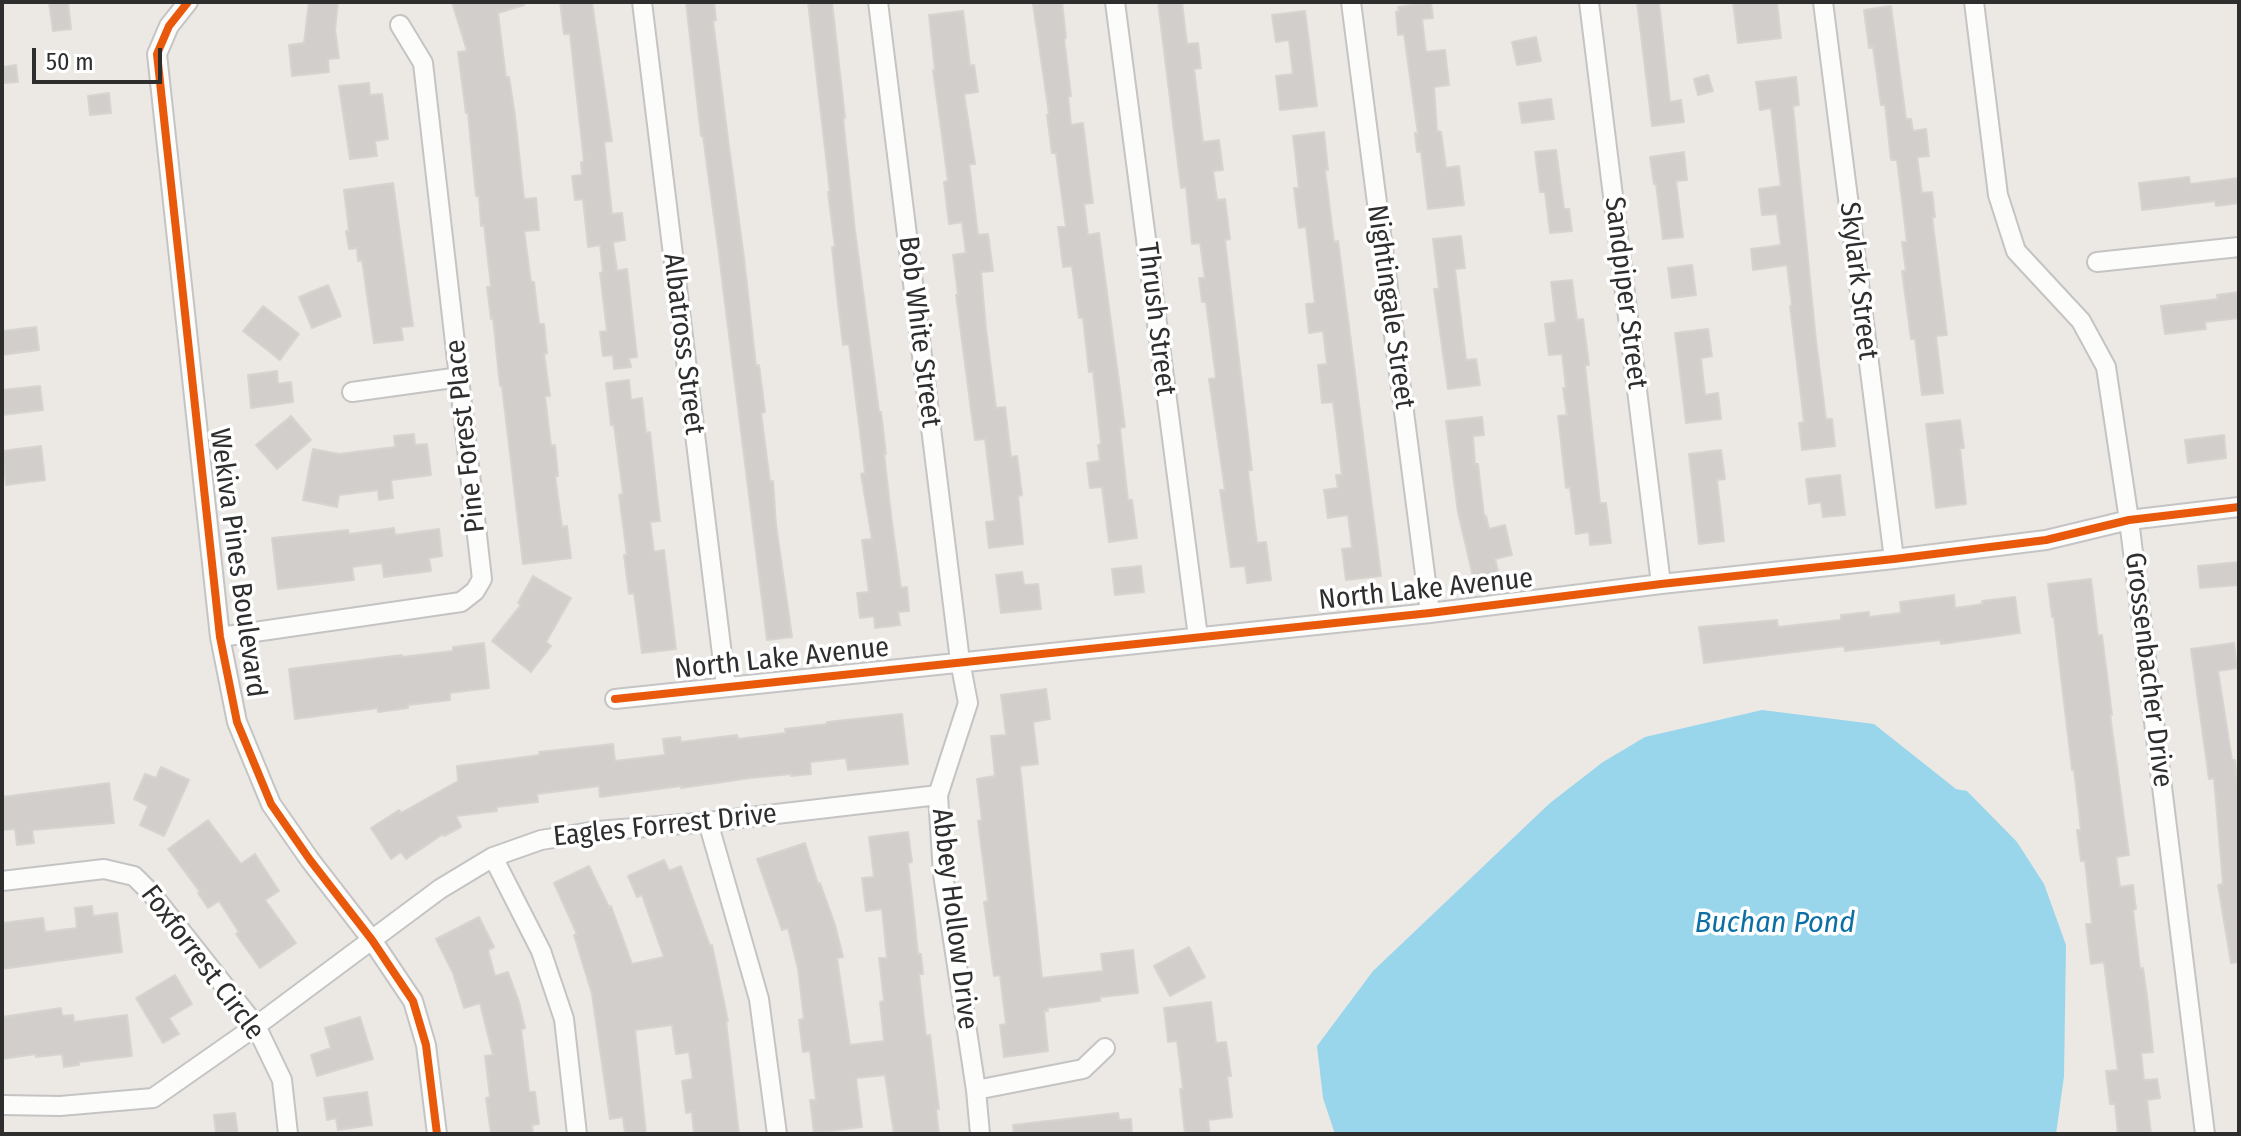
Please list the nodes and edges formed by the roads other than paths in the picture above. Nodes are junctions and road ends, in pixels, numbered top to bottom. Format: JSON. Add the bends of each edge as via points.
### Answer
{"nodes":[{"id":1,"x":188,"y":2,"type":"edge"},
{"id":2,"x":642,"y":2,"type":"edge"},
{"id":3,"x":878,"y":2,"type":"edge"},
{"id":4,"x":1115,"y":2,"type":"edge"},
{"id":5,"x":1351,"y":2,"type":"edge"},
{"id":6,"x":1589,"y":2,"type":"edge"},
{"id":7,"x":1823,"y":2,"type":"edge"},
{"id":8,"x":1974,"y":2,"type":"edge"},
{"id":9,"x":400,"y":25,"type":"dead end"},
{"id":10,"x":2239,"y":247,"type":"edge"},
{"id":11,"x":2097,"y":262,"type":"dead end"},
{"id":12,"x":460,"y":377,"type":"junction"},
{"id":13,"x":352,"y":392,"type":"dead end"},
{"id":14,"x":2239,"y":507,"type":"edge"},
{"id":15,"x":2129,"y":520,"type":"junction"},
{"id":16,"x":1894,"y":559,"type":"junction"},
{"id":17,"x":1661,"y":584,"type":"junction"},
{"id":18,"x":1430,"y":613,"type":"junction"},
{"id":19,"x":220,"y":637,"type":"junction"},
{"id":20,"x":1198,"y":637,"type":"junction"},
{"id":21,"x":960,"y":661,"type":"junction"},
{"id":22,"x":726,"y":687,"type":"junction"},
{"id":23,"x":615,"y":699,"type":"dead end"},
{"id":24,"x":938,"y":795,"type":"junction"},
{"id":25,"x":708,"y":822,"type":"junction"},
{"id":26,"x":493,"y":857,"type":"junction"},
{"id":27,"x":2,"y":881,"type":"edge"},
{"id":28,"x":372,"y":940,"type":"junction"},
{"id":29,"x":256,"y":1026,"type":"junction"},
{"id":30,"x":1105,"y":1048,"type":"dead end"},
{"id":31,"x":976,"y":1090,"type":"junction"},
{"id":32,"x":2,"y":1105,"type":"edge"},
{"id":33,"x":288,"y":1134,"type":"edge"},
{"id":34,"x":437,"y":1134,"type":"edge"},
{"id":35,"x":577,"y":1134,"type":"edge"},
{"id":36,"x":777,"y":1134,"type":"edge"},
{"id":37,"x":980,"y":1134,"type":"edge"},
{"id":38,"x":2205,"y":1134,"type":"edge"}],
"edges":[{"from":1,"to":19,"type":"street","name":"Wekiva Pines Boulevard","via":[[169,26],[157,54]]},
{"from":2,"to":22,"type":"street","name":"Albatross Street"},
{"from":3,"to":21,"type":"street","name":"Bob White Street"},
{"from":4,"to":20,"type":"street","name":"Thrush Street"},
{"from":5,"to":18,"type":"street","name":"Nightingale Street"},
{"from":6,"to":17,"type":"street","name":"Sandpiper Street"},
{"from":7,"to":16,"type":"street","name":"Skylark Street"},
{"from":8,"to":15,"type":"street","name":"Grossenbacher Drive","via":[[1998,195],[2016,251],[2081,321],[2106,367]]},
{"from":9,"to":12,"type":"street","name":"Pine Forest Place","via":[[423,63]]},
{"from":10,"to":11,"type":"street"},
{"from":12,"to":13,"type":"street"},
{"from":12,"to":19,"type":"street","name":"Pine Forest Place","via":[[482,579],[475,591],[461,602]]},
{"from":14,"to":15,"type":"street","name":"North Lake Avenue"},
{"from":15,"to":16,"type":"street","name":"North Lake Avenue","via":[[2046,540]]},
{"from":15,"to":38,"type":"street","name":"Grossenbacher Drive"},
{"from":16,"to":17,"type":"street","name":"North Lake Avenue"},
{"from":17,"to":18,"type":"street","name":"North Lake Avenue"},
{"from":18,"to":20,"type":"street","name":"North Lake Avenue"},
{"from":19,"to":28,"type":"street","name":"Wekiva Pines Boulevard","via":[[237,722],[271,804]]},
{"from":20,"to":21,"type":"street","name":"North Lake Avenue"},
{"from":21,"to":22,"type":"street","name":"North Lake Avenue"},
{"from":21,"to":24,"type":"street","name":"Abbey Hollow Drive","via":[[968,703]]},
{"from":22,"to":23,"type":"street","name":"North Lake Avenue"},
{"from":24,"to":25,"type":"street","name":"Eagles Forrest Drive"},
{"from":24,"to":31,"type":"street","name":"Abbey Hollow Drive","via":[[943,874]]},
{"from":25,"to":26,"type":"street","name":"Eagles Forrest Drive","via":[[541,840]]},
{"from":25,"to":36,"type":"street","via":[[759,999]]},
{"from":26,"to":28,"type":"street","name":"Eagles Forrest Drive"},
{"from":26,"to":35,"type":"street","via":[[541,951],[564,1019]]},
{"from":27,"to":29,"type":"street","name":"Foxforrest Circle","via":[[104,869],[134,876]]},
{"from":28,"to":29,"type":"street","name":"Eagles Forrest Drive"},
{"from":28,"to":34,"type":"street","name":"Wekiva Pines Boulevard","via":[[413,1001],[426,1045]]},
{"from":29,"to":32,"type":"street","name":"Eagles Forrest Drive","via":[[153,1098]]},
{"from":29,"to":33,"type":"street","name":"Foxforrest Circle","via":[[282,1080]]},
{"from":30,"to":31,"type":"street","via":[[1083,1069]]},
{"from":31,"to":37,"type":"street","name":"Abbey Hollow Drive"}]}
